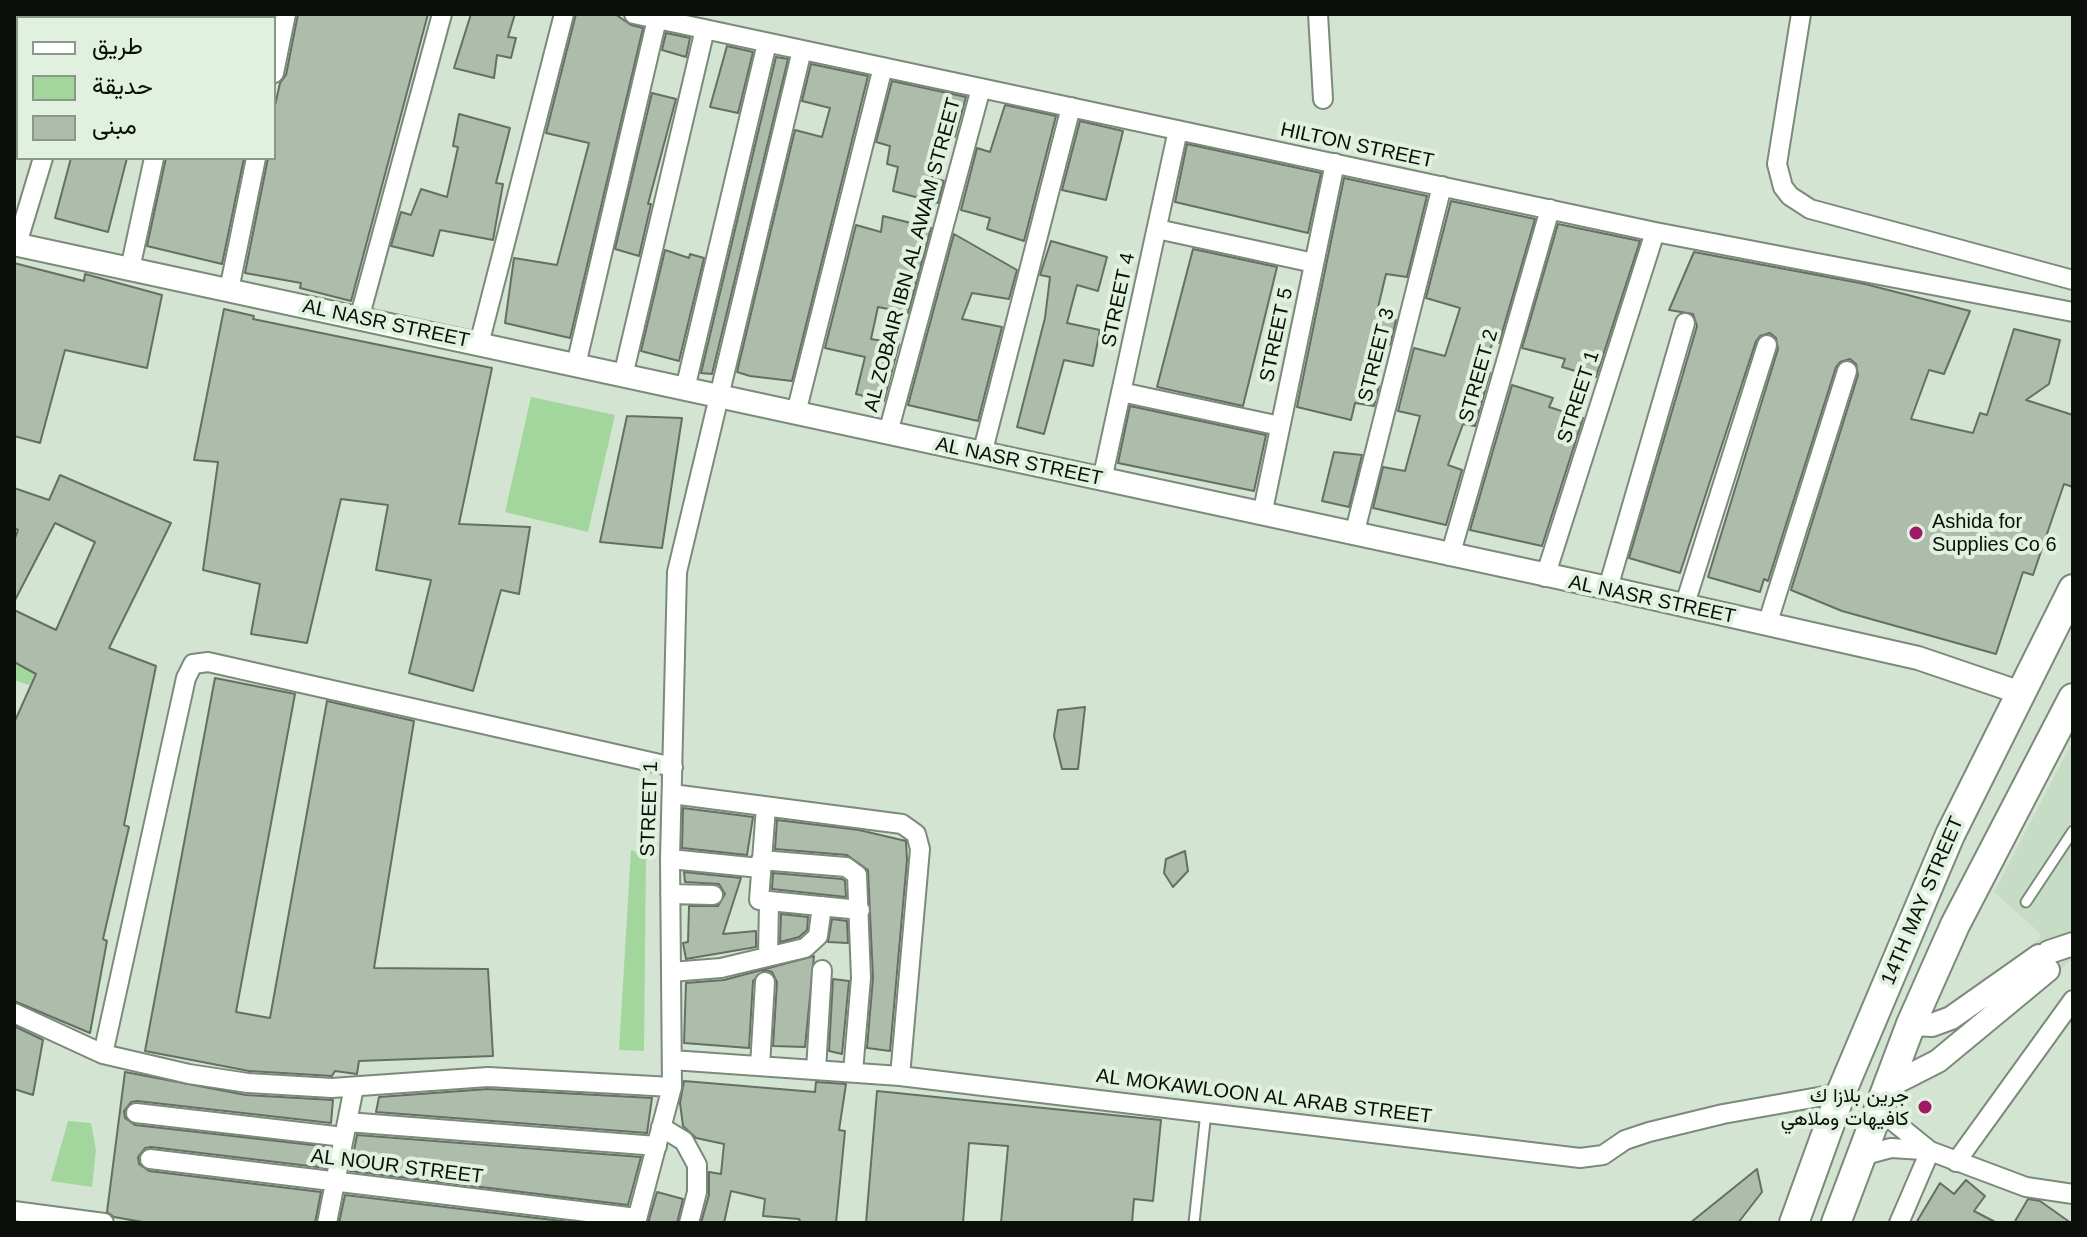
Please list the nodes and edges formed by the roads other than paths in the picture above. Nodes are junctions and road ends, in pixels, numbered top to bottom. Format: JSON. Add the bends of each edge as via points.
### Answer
{"nodes":[{"id":1,"x":286,"y":14,"type":"edge"},
{"id":2,"x":442,"y":14,"type":"edge"},
{"id":3,"x":564,"y":14,"type":"edge"},
{"id":4,"x":634,"y":14,"type":"edge"},
{"id":5,"x":1318,"y":14,"type":"edge"},
{"id":6,"x":1801,"y":14,"type":"edge"},
{"id":7,"x":657,"y":19,"type":"junction"},
{"id":8,"x":705,"y":29,"type":"junction"},
{"id":9,"x":767,"y":43,"type":"junction"},
{"id":10,"x":802,"y":50,"type":"junction"},
{"id":11,"x":276,"y":63,"type":"edge"},
{"id":12,"x":883,"y":67,"type":"junction"},
{"id":13,"x":981,"y":88,"type":"junction"},
{"id":14,"x":1323,"y":99,"type":"dead end"},
{"id":15,"x":1071,"y":107,"type":"junction"},
{"id":16,"x":1178,"y":130,"type":"junction"},
{"id":17,"x":42,"y":160,"type":"edge"},
{"id":18,"x":154,"y":160,"type":"edge"},
{"id":19,"x":256,"y":160,"type":"edge"},
{"id":20,"x":1335,"y":163,"type":"junction"},
{"id":21,"x":1442,"y":186,"type":"junction"},
{"id":22,"x":1550,"y":209,"type":"junction"},
{"id":23,"x":1157,"y":229,"type":"junction"},
{"id":24,"x":1655,"y":232,"type":"junction"},
{"id":25,"x":15,"y":244,"type":"edge"},
{"id":26,"x":1314,"y":263,"type":"junction"},
{"id":27,"x":130,"y":269,"type":"junction"},
{"id":28,"x":2073,"y":280,"type":"edge"},
{"id":29,"x":229,"y":290,"type":"junction"},
{"id":30,"x":2073,"y":312,"type":"edge"},
{"id":31,"x":359,"y":319,"type":"junction"},
{"id":32,"x":1685,"y":323,"type":"dead end"},
{"id":33,"x":479,"y":344,"type":"junction"},
{"id":34,"x":1767,"y":345,"type":"dead end"},
{"id":35,"x":576,"y":365,"type":"junction"},
{"id":36,"x":1847,"y":371,"type":"dead end"},
{"id":37,"x":623,"y":376,"type":"junction"},
{"id":38,"x":685,"y":389,"type":"junction"},
{"id":39,"x":1121,"y":392,"type":"junction"},
{"id":40,"x":719,"y":397,"type":"junction"},
{"id":41,"x":796,"y":413,"type":"junction"},
{"id":42,"x":1280,"y":426,"type":"junction"},
{"id":43,"x":888,"y":433,"type":"junction"},
{"id":44,"x":982,"y":454,"type":"junction"},
{"id":45,"x":1102,"y":480,"type":"junction"},
{"id":46,"x":1262,"y":515,"type":"junction"},
{"id":47,"x":1354,"y":535,"type":"junction"},
{"id":48,"x":1450,"y":556,"type":"junction"},
{"id":49,"x":1545,"y":577,"type":"junction"},
{"id":50,"x":1608,"y":588,"type":"junction"},
{"id":51,"x":2073,"y":589,"type":"edge"},
{"id":52,"x":1684,"y":607,"type":"junction"},
{"id":53,"x":1767,"y":625,"type":"junction"},
{"id":54,"x":2021,"y":693,"type":"junction"},
{"id":55,"x":2073,"y":698,"type":"edge"},
{"id":56,"x":673,"y":767,"type":"junction"},
{"id":57,"x":672,"y":794,"type":"junction"},
{"id":58,"x":766,"y":807,"type":"junction"},
{"id":59,"x":2073,"y":831,"type":"edge"},
{"id":60,"x":670,"y":859,"type":"junction"},
{"id":61,"x":761,"y":864,"type":"junction"},
{"id":62,"x":670,"y":894,"type":"junction"},
{"id":63,"x":713,"y":895,"type":"dead end"},
{"id":64,"x":769,"y":902,"type":"junction"},
{"id":65,"x":2026,"y":902,"type":"dead end"},
{"id":66,"x":822,"y":906,"type":"junction"},
{"id":67,"x":860,"y":910,"type":"junction"},
{"id":68,"x":768,"y":956,"type":"junction"},
{"id":69,"x":2055,"y":956,"type":"edge"},
{"id":70,"x":822,"y":970,"type":"dead end"},
{"id":71,"x":671,"y":972,"type":"junction"},
{"id":72,"x":765,"y":982,"type":"dead end"},
{"id":73,"x":2073,"y":1000,"type":"edge"},
{"id":74,"x":14,"y":1013,"type":"edge"},
{"id":75,"x":1911,"y":1024,"type":"junction"},
{"id":76,"x":103,"y":1054,"type":"junction"},
{"id":77,"x":672,"y":1060,"type":"junction"},
{"id":78,"x":760,"y":1066,"type":"junction"},
{"id":79,"x":816,"y":1070,"type":"junction"},
{"id":80,"x":853,"y":1072,"type":"junction"},
{"id":81,"x":900,"y":1076,"type":"junction"},
{"id":82,"x":354,"y":1087,"type":"junction"},
{"id":83,"x":672,"y":1087,"type":"junction"},
{"id":84,"x":1841,"y":1093,"type":"junction"},
{"id":85,"x":1883,"y":1098,"type":"junction"},
{"id":86,"x":1206,"y":1112,"type":"junction"},
{"id":87,"x":136,"y":1113,"type":"dead end"},
{"id":88,"x":661,"y":1127,"type":"junction"},
{"id":89,"x":346,"y":1130,"type":"junction"},
{"id":90,"x":657,"y":1146,"type":"junction"},
{"id":91,"x":1930,"y":1151,"type":"junction"},
{"id":92,"x":1861,"y":1156,"type":"junction"},
{"id":93,"x":150,"y":1159,"type":"dead end"},
{"id":94,"x":1956,"y":1162,"type":"junction"},
{"id":95,"x":335,"y":1182,"type":"junction"},
{"id":96,"x":2073,"y":1194,"type":"edge"},
{"id":97,"x":14,"y":1211,"type":"edge"},
{"id":98,"x":637,"y":1221,"type":"edge"},
{"id":99,"x":104,"y":1223,"type":"edge"},
{"id":100,"x":327,"y":1223,"type":"edge"},
{"id":101,"x":689,"y":1223,"type":"edge"},
{"id":102,"x":1194,"y":1223,"type":"edge"},
{"id":103,"x":1794,"y":1223,"type":"edge"},
{"id":104,"x":1836,"y":1223,"type":"edge"},
{"id":105,"x":1899,"y":1223,"type":"edge"}],
"edges":[{"from":1,"to":11,"type":"street"},
{"from":2,"to":31,"type":"street"},
{"from":3,"to":33,"type":"street"},
{"from":4,"to":7,"type":"street","name":"HILTON STREET"},
{"from":5,"to":14,"type":"street"},
{"from":6,"to":28,"type":"street","via":[[1777,164],[1790,196],[1810,209]]},
{"from":7,"to":8,"type":"street","name":"HILTON STREET"},
{"from":7,"to":35,"type":"street"},
{"from":8,"to":9,"type":"street","name":"HILTON STREET"},
{"from":8,"to":37,"type":"street"},
{"from":9,"to":10,"type":"street","name":"HILTON STREET"},
{"from":9,"to":38,"type":"street"},
{"from":10,"to":12,"type":"street","name":"HILTON STREET"},
{"from":10,"to":40,"type":"street","name":"STREET 1"},
{"from":12,"to":13,"type":"street","name":"HILTON STREET"},
{"from":12,"to":41,"type":"street"},
{"from":13,"to":15,"type":"street","name":"HILTON STREET"},
{"from":13,"to":43,"type":"street","name":"AL ZOBAIR IBN AL AWAM STREET"},
{"from":15,"to":16,"type":"street","name":"HILTON STREET"},
{"from":15,"to":44,"type":"street"},
{"from":16,"to":20,"type":"street","name":"HILTON STREET"},
{"from":16,"to":23,"type":"street","name":"STREET 4"},
{"from":17,"to":25,"type":"street"},
{"from":18,"to":27,"type":"street"},
{"from":19,"to":29,"type":"street"},
{"from":20,"to":21,"type":"street","name":"HILTON STREET"},
{"from":20,"to":26,"type":"street","name":"STREET 5"},
{"from":21,"to":22,"type":"street","name":"HILTON STREET"},
{"from":21,"to":47,"type":"street","name":"STREET 3"},
{"from":22,"to":24,"type":"street","name":"HILTON STREET"},
{"from":22,"to":48,"type":"street","name":"STREET 2"},
{"from":23,"to":26,"type":"street"},
{"from":23,"to":39,"type":"street","name":"STREET 4"},
{"from":24,"to":30,"type":"street","name":"HILTON STREET"},
{"from":24,"to":49,"type":"street","name":"STREET 1"},
{"from":25,"to":27,"type":"street","name":"AL NASR STREET"},
{"from":26,"to":42,"type":"street","name":"STREET 5"},
{"from":27,"to":29,"type":"street","name":"AL NASR STREET"},
{"from":29,"to":31,"type":"street","name":"AL NASR STREET"},
{"from":31,"to":33,"type":"street","name":"AL NASR STREET"},
{"from":32,"to":50,"type":"street"},
{"from":33,"to":35,"type":"street","name":"AL NASR STREET"},
{"from":34,"to":52,"type":"street"},
{"from":35,"to":37,"type":"street","name":"AL NASR STREET"},
{"from":36,"to":53,"type":"street"},
{"from":37,"to":38,"type":"street","name":"AL NASR STREET"},
{"from":38,"to":40,"type":"street","name":"AL NASR STREET"},
{"from":39,"to":42,"type":"street"},
{"from":39,"to":45,"type":"street","name":"STREET 4"},
{"from":40,"to":41,"type":"street","name":"AL NASR STREET"},
{"from":40,"to":56,"type":"street","name":"STREET 1","via":[[677,572]]},
{"from":41,"to":43,"type":"street","name":"AL NASR STREET"},
{"from":42,"to":46,"type":"street","name":"STREET 5"},
{"from":43,"to":44,"type":"street","name":"AL NASR STREET"},
{"from":44,"to":45,"type":"street","name":"AL NASR STREET"},
{"from":45,"to":46,"type":"street","name":"AL NASR STREET"},
{"from":46,"to":47,"type":"street","name":"AL NASR STREET"},
{"from":47,"to":48,"type":"street","name":"AL NASR STREET"},
{"from":48,"to":49,"type":"street","name":"AL NASR STREET"},
{"from":49,"to":50,"type":"street","name":"AL NASR STREET"},
{"from":50,"to":52,"type":"street","name":"AL NASR STREET"},
{"from":51,"to":54,"type":"main road","name":"14TH MAY STREET"},
{"from":52,"to":53,"type":"street","name":"AL NASR STREET"},
{"from":53,"to":54,"type":"street","name":"AL NASR STREET","via":[[1918,658]]},
{"from":54,"to":84,"type":"main road","name":"14TH MAY STREET","via":[[1950,835]]},
{"from":55,"to":75,"type":"main road","name":"14TH MAY STREET","via":[[1955,925]]},
{"from":56,"to":57,"type":"street","name":"STREET 1"},
{"from":56,"to":76,"type":"street","via":[[208,662],[193,664]]},
{"from":57,"to":58,"type":"street"},
{"from":57,"to":60,"type":"street","name":"STREET 1"},
{"from":58,"to":61,"type":"street"},
{"from":58,"to":81,"type":"street","via":[[902,824],[916,834],[920,849]]},
{"from":59,"to":65,"type":"lane"},
{"from":60,"to":61,"type":"street"},
{"from":60,"to":62,"type":"street","name":"STREET 1"},
{"from":61,"to":64,"type":"street","via":[[758,899]]},
{"from":61,"to":67,"type":"street","via":[[855,871]]},
{"from":62,"to":63,"type":"street"},
{"from":62,"to":71,"type":"street","name":"STREET 1"},
{"from":64,"to":66,"type":"street"},
{"from":64,"to":68,"type":"street"},
{"from":66,"to":67,"type":"street"},
{"from":66,"to":68,"type":"street","via":[[812,943]]},
{"from":67,"to":80,"type":"street"},
{"from":68,"to":71,"type":"street"},
{"from":69,"to":75,"type":"street","via":[[1951,1018],[1932,1025]]},
{"from":69,"to":85,"type":"street","via":[[1938,1061]]},
{"from":70,"to":79,"type":"street"},
{"from":71,"to":77,"type":"street","name":"STREET 1"},
{"from":72,"to":78,"type":"street"},
{"from":73,"to":94,"type":"street"},
{"from":74,"to":76,"type":"street"},
{"from":75,"to":85,"type":"main road","name":"14TH MAY STREET"},
{"from":76,"to":82,"type":"street","via":[[218,1079]]},
{"from":77,"to":78,"type":"street","name":"AL MOKAWLOON AL ARAB STREET"},
{"from":77,"to":83,"type":"street","name":"STREET 1"},
{"from":78,"to":79,"type":"street","name":"AL MOKAWLOON AL ARAB STREET"},
{"from":79,"to":80,"type":"street","name":"AL MOKAWLOON AL ARAB STREET"},
{"from":80,"to":81,"type":"street","name":"AL MOKAWLOON AL ARAB STREET"},
{"from":81,"to":86,"type":"street","name":"AL MOKAWLOON AL ARAB STREET"},
{"from":82,"to":83,"type":"street","via":[[488,1077]]},
{"from":82,"to":89,"type":"street"},
{"from":83,"to":88,"type":"street","name":"STREET 1"},
{"from":84,"to":86,"type":"street","name":"AL MOKAWLOON AL ARAB STREET","via":[[1649,1132],[1589,1158]]},
{"from":84,"to":103,"type":"main road","name":"14TH MAY STREET"},
{"from":85,"to":91,"type":"street"},
{"from":85,"to":92,"type":"main road","name":"14TH MAY STREET"},
{"from":86,"to":102,"type":"lane"},
{"from":87,"to":89,"type":"street"},
{"from":88,"to":90,"type":"street","name":"STREET 1"},
{"from":88,"to":101,"type":"street","via":[[684,1141],[697,1165]]},
{"from":89,"to":90,"type":"street"},
{"from":89,"to":95,"type":"street"},
{"from":90,"to":98,"type":"street","name":"STREET 1"},
{"from":91,"to":92,"type":"street","via":[[1891,1148]]},
{"from":91,"to":94,"type":"street"},
{"from":91,"to":105,"type":"street"},
{"from":92,"to":104,"type":"main road","name":"14TH MAY STREET"},
{"from":93,"to":95,"type":"street","name":"AL NOUR STREET"},
{"from":94,"to":96,"type":"street","via":[[2026,1187]]},
{"from":95,"to":98,"type":"street","name":"AL NOUR STREET"},
{"from":95,"to":100,"type":"street"},
{"from":97,"to":99,"type":"street"}]}
